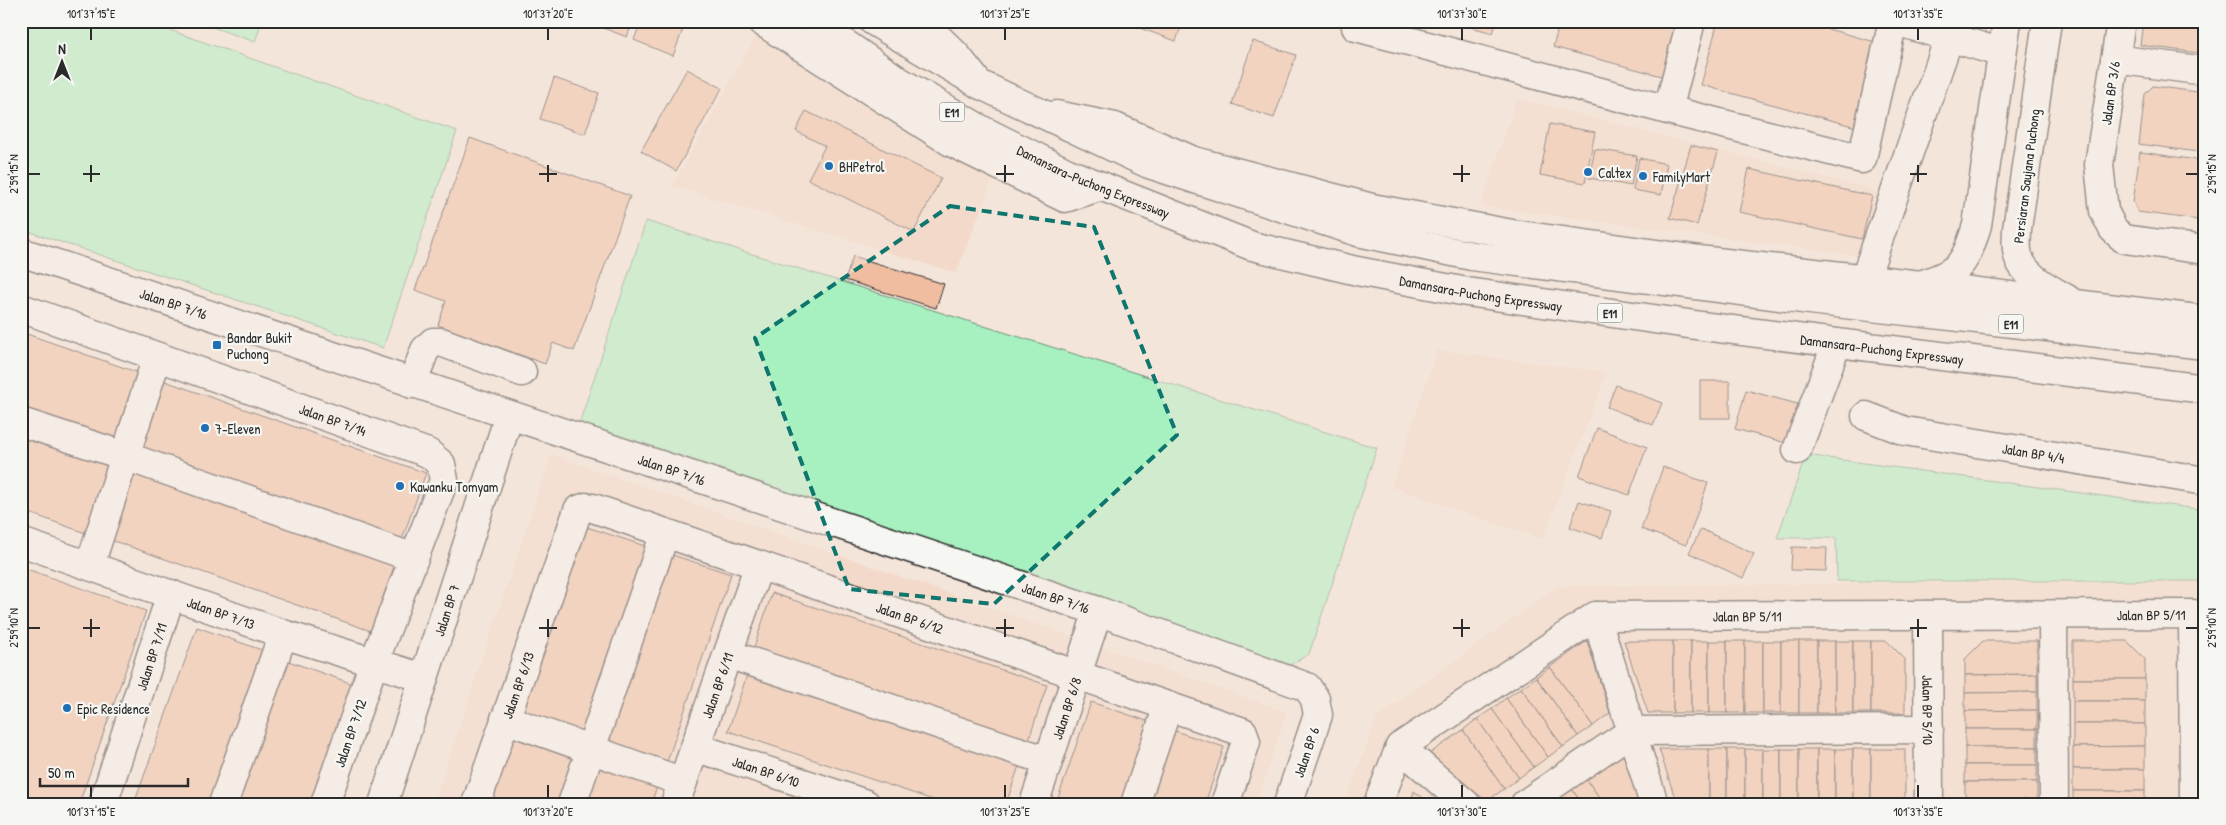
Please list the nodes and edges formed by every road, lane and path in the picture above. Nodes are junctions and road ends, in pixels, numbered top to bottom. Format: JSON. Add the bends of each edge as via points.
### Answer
{"nodes":[{"id":1,"x":761,"y":21,"type":"edge"},
{"id":2,"x":812,"y":21,"type":"edge"},
{"id":3,"x":873,"y":21,"type":"edge"},
{"id":4,"x":920,"y":21,"type":"edge"},
{"id":5,"x":1357,"y":21,"type":"edge"},
{"id":6,"x":1691,"y":21,"type":"edge"},
{"id":7,"x":1894,"y":21,"type":"edge"},
{"id":8,"x":2007,"y":21,"type":"edge"},
{"id":9,"x":2047,"y":21,"type":"edge"},
{"id":10,"x":2121,"y":21,"type":"edge"},
{"id":11,"x":1952,"y":29,"type":"edge"},
{"id":12,"x":2002,"y":53,"type":"junction"},
{"id":13,"x":2114,"y":59,"type":"junction"},
{"id":14,"x":2205,"y":71,"type":"edge"},
{"id":15,"x":979,"y":84,"type":"junction"},
{"id":16,"x":1668,"y":110,"type":"junction"},
{"id":17,"x":1039,"y":112,"type":"junction"},
{"id":18,"x":1102,"y":186,"type":"junction"},
{"id":19,"x":2205,"y":250,"type":"edge"},
{"id":20,"x":21,"y":252,"type":"edge"},
{"id":21,"x":1865,"y":278,"type":"junction"},
{"id":22,"x":1922,"y":285,"type":"junction"},
{"id":23,"x":2075,"y":303,"type":"junction"},
{"id":24,"x":21,"y":308,"type":"edge"},
{"id":25,"x":2205,"y":320,"type":"edge"},
{"id":26,"x":1837,"y":343,"type":"junction"},
{"id":27,"x":2205,"y":345,"type":"edge"},
{"id":28,"x":157,"y":356,"type":"junction"},
{"id":29,"x":522,"y":372,"type":"dead end"},
{"id":30,"x":412,"y":384,"type":"junction"},
{"id":31,"x":2205,"y":389,"type":"edge"},
{"id":32,"x":509,"y":416,"type":"junction"},
{"id":33,"x":1866,"y":416,"type":"dead end"},
{"id":34,"x":21,"y":422,"type":"edge"},
{"id":35,"x":1797,"y":450,"type":"dead end"},
{"id":36,"x":125,"y":456,"type":"junction"},
{"id":37,"x":2205,"y":481,"type":"edge"},
{"id":38,"x":578,"y":510,"type":"joint"},
{"id":39,"x":665,"y":533,"type":"junction"},
{"id":40,"x":21,"y":542,"type":"edge"},
{"id":41,"x":414,"y":558,"type":"junction"},
{"id":42,"x":90,"y":565,"type":"junction"},
{"id":43,"x":759,"y":565,"type":"junction"},
{"id":44,"x":171,"y":594,"type":"junction"},
{"id":45,"x":1098,"y":611,"type":"junction"},
{"id":46,"x":1928,"y":615,"type":"junction"},
{"id":47,"x":2053,"y":615,"type":"junction"},
{"id":48,"x":1596,"y":616,"type":"junction"},
{"id":49,"x":283,"y":634,"type":"junction"},
{"id":50,"x":728,"y":654,"type":"junction"},
{"id":51,"x":374,"y":662,"type":"junction"},
{"id":52,"x":1076,"y":674,"type":"junction"},
{"id":53,"x":424,"y":678,"type":"junction"},
{"id":54,"x":1315,"y":699,"type":"joint"},
{"id":55,"x":1168,"y":706,"type":"junction"},
{"id":56,"x":505,"y":719,"type":"junction"},
{"id":57,"x":1929,"y":728,"type":"junction"},
{"id":58,"x":1632,"y":732,"type":"junction"},
{"id":59,"x":695,"y":746,"type":"junction"},
{"id":60,"x":1400,"y":748,"type":"junction"},
{"id":61,"x":591,"y":750,"type":"junction"},
{"id":62,"x":1048,"y":761,"type":"junction"},
{"id":63,"x":679,"y":793,"type":"edge"},
{"id":64,"x":103,"y":804,"type":"edge"},
{"id":65,"x":223,"y":804,"type":"edge"},
{"id":66,"x":325,"y":804,"type":"edge"},
{"id":67,"x":383,"y":804,"type":"edge"},
{"id":68,"x":476,"y":804,"type":"edge"},
{"id":69,"x":572,"y":804,"type":"edge"},
{"id":70,"x":866,"y":804,"type":"edge"},
{"id":71,"x":1034,"y":804,"type":"edge"},
{"id":72,"x":1135,"y":804,"type":"edge"},
{"id":73,"x":1225,"y":804,"type":"edge"},
{"id":74,"x":1288,"y":804,"type":"edge"},
{"id":75,"x":1378,"y":804,"type":"edge"},
{"id":76,"x":1466,"y":804,"type":"edge"},
{"id":77,"x":1525,"y":804,"type":"edge"},
{"id":78,"x":1654,"y":804,"type":"edge"},
{"id":79,"x":1929,"y":804,"type":"edge"},
{"id":80,"x":2054,"y":804,"type":"edge"},
{"id":81,"x":2194,"y":804,"type":"edge"}],
"edges":[{"from":1,"to":18,"type":"main road","via":[[959,146],[1065,198]]},
{"from":2,"to":18,"type":"main road","name":"Damansara–Puchong Expressway","number":"E11","via":[[899,81],[982,130],[1068,173]]},
{"from":3,"to":15,"type":"main road","number":"E11"},
{"from":4,"to":15,"type":"main road","via":[[956,55]]},
{"from":5,"to":16,"type":"main road","via":[[1356,28]]},
{"from":6,"to":16,"type":"main road"},
{"from":7,"to":11,"type":"main road"},
{"from":7,"to":16,"type":"main road","via":[[1862,159]]},
{"from":8,"to":12,"type":"main road"},
{"from":9,"to":23,"type":"main road","name":"Persiaran Saujana Puchong","via":[[2016,251],[2030,274]]},
{"from":10,"to":13,"type":"main road","name":"Jalan BP 3/6"},
{"from":11,"to":12,"type":"main road"},
{"from":11,"to":21,"type":"main road"},
{"from":12,"to":22,"type":"main road","via":[[1977,225],[1969,253],[1954,271]]},
{"from":13,"to":14,"type":"main road"},
{"from":13,"to":19,"type":"main road","name":"Jalan BP 3/6","via":[[2099,165],[2104,211],[2113,229],[2124,239]]},
{"from":15,"to":17,"type":"main road","number":"E11"},
{"from":17,"to":21,"type":"main road","via":[[1115,127],[1194,161],[1372,208],[1551,239]]},
{"from":17,"to":27,"type":"main road","number":"E11","via":[[1149,164],[1358,232],[1472,256],[1818,301]]},
{"from":18,"to":26,"type":"main road","name":"Damansara–Puchong Expressway","number":"E11","via":[[1252,246],[1357,271],[1467,292]]},
{"from":20,"to":30,"type":"main road","name":"Jalan BP 7/16"},
{"from":21,"to":22,"type":"main road"},
{"from":22,"to":23,"type":"main road"},
{"from":23,"to":25,"type":"main road"},
{"from":24,"to":28,"type":"main road","name":"Jalan BP 7/14"},
{"from":26,"to":31,"type":"main road","name":"Damansara–Puchong Expressway","number":"E11"},
{"from":26,"to":35,"type":"main road"},
{"from":28,"to":36,"type":"main road"},
{"from":28,"to":41,"type":"main road","name":"Jalan BP 7/14","via":[[428,453],[441,464],[444,480]]},
{"from":29,"to":30,"type":"main road","via":[[442,342],[433,342],[425,350]]},
{"from":30,"to":32,"type":"main road","name":"Jalan BP 7/16"},
{"from":32,"to":45,"type":"main road","name":"Jalan BP 7/16"},
{"from":32,"to":53,"type":"main road","name":"Jalan BP 7"},
{"from":33,"to":37,"type":"main road","name":"Jalan BP 4/4","via":[[1905,432]]},
{"from":34,"to":36,"type":"main road"},
{"from":36,"to":41,"type":"main road"},
{"from":36,"to":42,"type":"main road"},
{"from":38,"to":39,"type":"main road","name":"Jalan BP 6/12","via":[[593,508]]},
{"from":38,"to":56,"type":"main road","name":"Jalan BP 6/13"},
{"from":39,"to":43,"type":"main road","name":"Jalan BP 6/12"},
{"from":39,"to":61,"type":"main road"},
{"from":40,"to":42,"type":"main road","name":"Jalan BP 7/13"},
{"from":41,"to":51,"type":"main road","name":"Jalan BP 7/14"},
{"from":42,"to":44,"type":"main road","name":"Jalan BP 7/13"},
{"from":43,"to":50,"type":"main road","name":"Jalan BP 6/11"},
{"from":43,"to":52,"type":"main road","name":"Jalan BP 6/12"},
{"from":44,"to":49,"type":"main road","name":"Jalan BP 7/13"},
{"from":44,"to":64,"type":"main road","name":"Jalan BP 7/11"},
{"from":45,"to":52,"type":"main road","name":"Jalan BP 6/8"},
{"from":45,"to":54,"type":"main road","name":"Jalan BP 7/16","via":[[1307,687]]},
{"from":46,"to":47,"type":"main road","name":"Jalan BP 5/11"},
{"from":46,"to":48,"type":"main road","name":"Jalan BP 5/11"},
{"from":46,"to":57,"type":"main road","name":"Jalan BP 5/10"},
{"from":47,"to":80,"type":"main road"},
{"from":47,"to":81,"type":"main road","name":"Jalan BP 5/11","via":[[2194,614]]},
{"from":48,"to":58,"type":"main road"},
{"from":48,"to":60,"type":"main road"},
{"from":49,"to":51,"type":"main road","name":"Jalan BP 7/13"},
{"from":49,"to":65,"type":"main road"},
{"from":50,"to":59,"type":"main road","name":"Jalan BP 6/11"},
{"from":50,"to":62,"type":"main road"},
{"from":51,"to":53,"type":"main road","name":"Jalan BP 7/13"},
{"from":51,"to":66,"type":"main road","name":"Jalan BP 7/12"},
{"from":52,"to":55,"type":"main road","name":"Jalan BP 6/12"},
{"from":52,"to":62,"type":"main road","name":"Jalan BP 6/8"},
{"from":53,"to":67,"type":"main road","name":"Jalan BP 7"},
{"from":54,"to":74,"type":"main road","name":"Jalan BP 6","via":[[1318,715]]},
{"from":55,"to":72,"type":"main road"},
{"from":55,"to":73,"type":"main road","name":"Jalan BP 6/12","via":[[1243,732],[1246,742]]},
{"from":56,"to":61,"type":"main road"},
{"from":56,"to":68,"type":"main road","name":"Jalan BP 6/13"},
{"from":57,"to":58,"type":"main road"},
{"from":57,"to":79,"type":"main road","name":"Jalan BP 5/10"},
{"from":58,"to":77,"type":"main road"},
{"from":58,"to":78,"type":"main road"},
{"from":59,"to":63,"type":"main road","name":"Jalan BP 6/11"},
{"from":59,"to":70,"type":"main road","name":"Jalan BP 6/10"},
{"from":60,"to":75,"type":"main road"},
{"from":60,"to":76,"type":"main road"},
{"from":61,"to":63,"type":"main road"},
{"from":61,"to":69,"type":"main road"},
{"from":62,"to":71,"type":"main road","name":"Jalan BP 6/8"}]}
